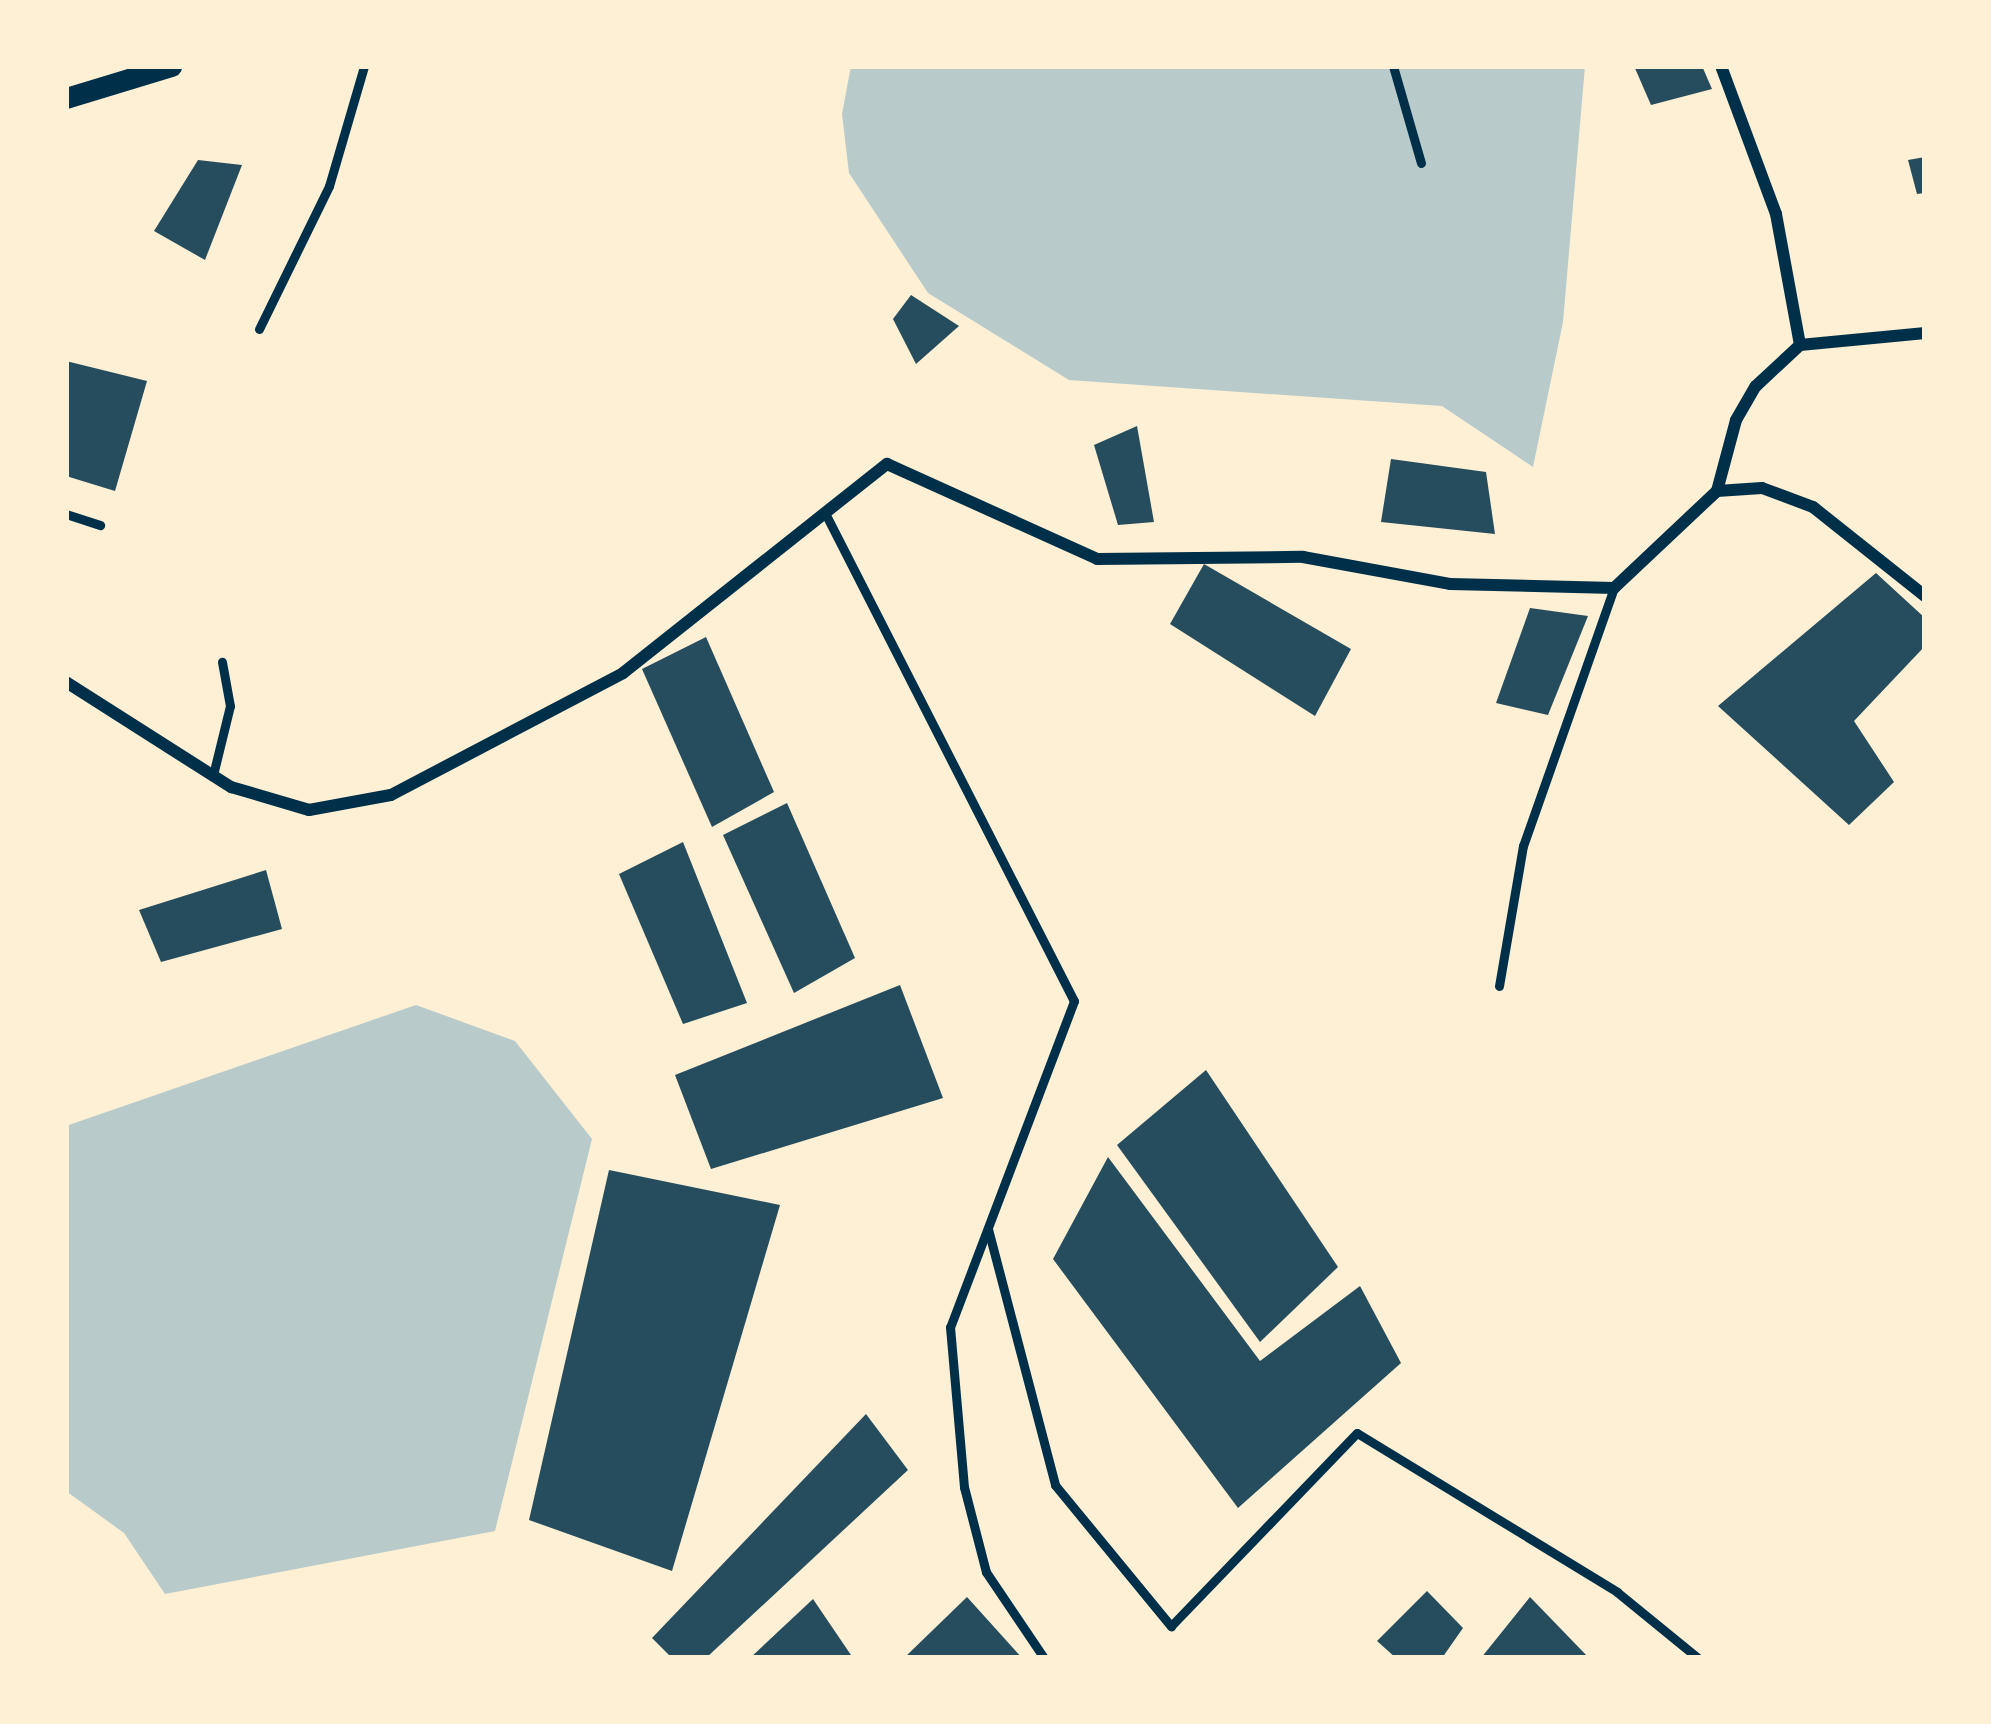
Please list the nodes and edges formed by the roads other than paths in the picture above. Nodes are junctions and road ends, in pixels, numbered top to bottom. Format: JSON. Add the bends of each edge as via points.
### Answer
{"nodes":[{"id":1,"x":171,"y":66,"type":"edge"},
{"id":2,"x":364,"y":66,"type":"edge"},
{"id":3,"x":1393,"y":66,"type":"edge"},
{"id":4,"x":1721,"y":66,"type":"edge"},
{"id":5,"x":66,"y":98,"type":"edge"},
{"id":6,"x":1421,"y":163,"type":"dead end"},
{"id":7,"x":259,"y":329,"type":"dead end"},
{"id":8,"x":1925,"y":333,"type":"edge"},
{"id":9,"x":1800,"y":345,"type":"junction"},
{"id":10,"x":1717,"y":491,"type":"junction"},
{"id":11,"x":825,"y":513,"type":"junction"},
{"id":12,"x":66,"y":514,"type":"edge"},
{"id":13,"x":100,"y":525,"type":"dead end"},
{"id":14,"x":1614,"y":588,"type":"junction"},
{"id":15,"x":1925,"y":596,"type":"edge"},
{"id":16,"x":222,"y":662,"type":"dead end"},
{"id":17,"x":66,"y":682,"type":"edge"},
{"id":18,"x":213,"y":775,"type":"junction"},
{"id":19,"x":1499,"y":986,"type":"dead end"},
{"id":20,"x":988,"y":1229,"type":"junction"},
{"id":21,"x":1044,"y":1658,"type":"edge"},
{"id":22,"x":1698,"y":1658,"type":"edge"}],
"edges":[{"from":1,"to":5,"type":"street"},
{"from":2,"to":7,"type":"lane","via":[[328,185]]},
{"from":3,"to":6,"type":"lane"},
{"from":4,"to":9,"type":"street","via":[[1776,214]]},
{"from":8,"to":9,"type":"street"},
{"from":9,"to":10,"type":"street","via":[[1756,386],[1736,420]]},
{"from":10,"to":14,"type":"street"},
{"from":10,"to":15,"type":"street","via":[[1762,488],[1813,507]]},
{"from":11,"to":14,"type":"street","via":[[887,464],[1097,559],[1304,557],[1450,584]]},
{"from":11,"to":18,"type":"street","via":[[623,673],[391,795],[309,810]]},
{"from":11,"to":20,"type":"lane","via":[[1074,1001]]},
{"from":12,"to":13,"type":"lane"},
{"from":14,"to":19,"type":"lane","via":[[1523,846]]},
{"from":16,"to":18,"type":"lane","via":[[230,706]]},
{"from":17,"to":18,"type":"street"},
{"from":20,"to":21,"type":"lane","via":[[950,1327],[964,1487],[986,1572]]},
{"from":20,"to":22,"type":"lane","via":[[1055,1485],[1172,1626],[1358,1433],[1617,1592]]}]}
